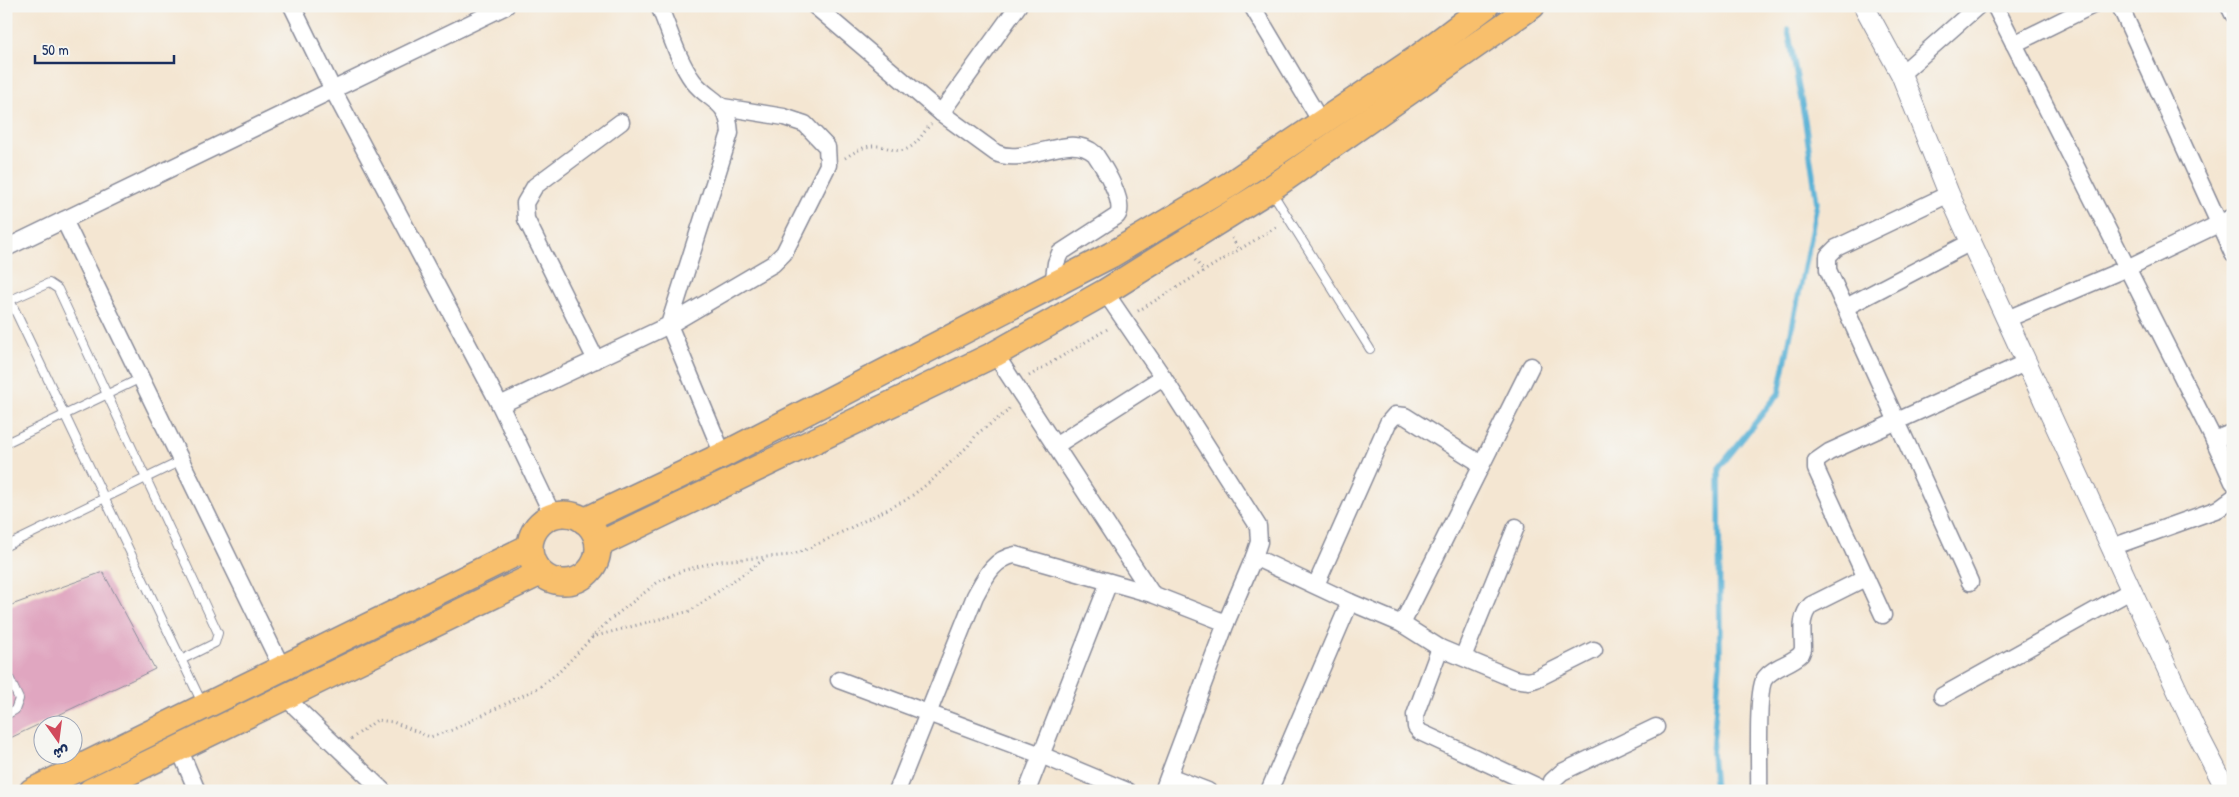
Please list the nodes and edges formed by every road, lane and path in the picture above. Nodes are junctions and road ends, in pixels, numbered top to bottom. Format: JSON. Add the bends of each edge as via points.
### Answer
{"nodes":[{"id":1,"x":659,"y":6,"type":"edge"},
{"id":2,"x":815,"y":6,"type":"edge"},
{"id":3,"x":1018,"y":6,"type":"edge"},
{"id":4,"x":1252,"y":6,"type":"edge"},
{"id":5,"x":1486,"y":6,"type":"edge"},
{"id":6,"x":1532,"y":6,"type":"edge"},
{"id":7,"x":1864,"y":6,"type":"edge"},
{"id":8,"x":1978,"y":6,"type":"edge"},
{"id":9,"x":1995,"y":6,"type":"edge"},
{"id":10,"x":2091,"y":6,"type":"edge"},
{"id":11,"x":2120,"y":6,"type":"edge"},
{"id":12,"x":2229,"y":6,"type":"edge"},
{"id":13,"x":295,"y":7,"type":"edge"},
{"id":14,"x":504,"y":7,"type":"edge"},
{"id":15,"x":2233,"y":14,"type":"edge"},
{"id":16,"x":2014,"y":44,"type":"junction"},
{"id":17,"x":1901,"y":74,"type":"junction"},
{"id":18,"x":333,"y":90,"type":"junction"},
{"id":19,"x":723,"y":107,"type":"junction"},
{"id":20,"x":941,"y":113,"type":"junction"},
{"id":21,"x":620,"y":122,"type":"dead end"},
{"id":22,"x":1321,"y":122,"type":"junction"},
{"id":23,"x":828,"y":165,"type":"junction"},
{"id":24,"x":1270,"y":189,"type":"junction"},
{"id":25,"x":1949,"y":194,"type":"junction"},
{"id":26,"x":2233,"y":217,"type":"edge"},
{"id":27,"x":1290,"y":219,"type":"junction"},
{"id":28,"x":64,"y":220,"type":"junction"},
{"id":29,"x":2218,"y":224,"type":"junction"},
{"id":30,"x":1971,"y":242,"type":"junction"},
{"id":31,"x":6,"y":248,"type":"edge"},
{"id":32,"x":2233,"y":254,"type":"edge"},
{"id":33,"x":2127,"y":268,"type":"junction"},
{"id":34,"x":1053,"y":285,"type":"junction"},
{"id":35,"x":1105,"y":292,"type":"junction"},
{"id":36,"x":8,"y":301,"type":"edge"},
{"id":37,"x":1846,"y":307,"type":"junction"},
{"id":38,"x":1125,"y":318,"type":"junction"},
{"id":39,"x":2007,"y":319,"type":"junction"},
{"id":40,"x":669,"y":325,"type":"junction"},
{"id":41,"x":1370,"y":349,"type":"dead end"},
{"id":42,"x":995,"y":354,"type":"junction"},
{"id":43,"x":596,"y":360,"type":"junction"},
{"id":44,"x":2027,"y":362,"type":"junction"},
{"id":45,"x":1531,"y":366,"type":"dead end"},
{"id":46,"x":1163,"y":376,"type":"junction"},
{"id":47,"x":141,"y":378,"type":"junction"},
{"id":48,"x":1014,"y":385,"type":"junction"},
{"id":49,"x":107,"y":394,"type":"junction"},
{"id":50,"x":500,"y":405,"type":"junction"},
{"id":51,"x":64,"y":415,"type":"junction"},
{"id":52,"x":1898,"y":420,"type":"junction"},
{"id":53,"x":2233,"y":432,"type":"edge"},
{"id":54,"x":2214,"y":440,"type":"junction"},
{"id":55,"x":6,"y":443,"type":"edge"},
{"id":56,"x":1055,"y":446,"type":"junction"},
{"id":57,"x":723,"y":455,"type":"junction"},
{"id":58,"x":181,"y":461,"type":"junction"},
{"id":59,"x":1482,"y":464,"type":"junction"},
{"id":60,"x":146,"y":478,"type":"junction"},
{"id":61,"x":2233,"y":482,"type":"edge"},
{"id":62,"x":2233,"y":498,"type":"edge"},
{"id":63,"x":105,"y":499,"type":"junction"},
{"id":64,"x":553,"y":516,"type":"junction"},
{"id":65,"x":584,"y":520,"type":"junction"},
{"id":66,"x":1516,"y":527,"type":"dead end"},
{"id":67,"x":598,"y":545,"type":"junction"},
{"id":68,"x":6,"y":546,"type":"edge"},
{"id":69,"x":529,"y":547,"type":"junction"},
{"id":70,"x":2112,"y":547,"type":"junction"},
{"id":71,"x":767,"y":556,"type":"junction"},
{"id":72,"x":1254,"y":557,"type":"junction"},
{"id":73,"x":540,"y":573,"type":"junction"},
{"id":74,"x":1865,"y":578,"type":"junction"},
{"id":75,"x":1109,"y":582,"type":"junction"},
{"id":76,"x":1970,"y":582,"type":"dead end"},
{"id":77,"x":1316,"y":585,"type":"junction"},
{"id":78,"x":2132,"y":590,"type":"junction"},
{"id":79,"x":1152,"y":594,"type":"junction"},
{"id":80,"x":1350,"y":602,"type":"junction"},
{"id":81,"x":1883,"y":615,"type":"dead end"},
{"id":82,"x":1226,"y":623,"type":"junction"},
{"id":83,"x":1402,"y":624,"type":"junction"},
{"id":84,"x":592,"y":637,"type":"junction"},
{"id":85,"x":1440,"y":648,"type":"junction"},
{"id":86,"x":1594,"y":650,"type":"dead end"},
{"id":87,"x":1463,"y":657,"type":"junction"},
{"id":88,"x":181,"y":660,"type":"junction"},
{"id":89,"x":282,"y":668,"type":"junction"},
{"id":90,"x":6,"y":671,"type":"edge"},
{"id":91,"x":839,"y":680,"type":"dead end"},
{"id":92,"x":1942,"y":696,"type":"dead end"},
{"id":93,"x":285,"y":698,"type":"junction"},
{"id":94,"x":204,"y":706,"type":"junction"},
{"id":95,"x":928,"y":713,"type":"junction"},
{"id":96,"x":6,"y":715,"type":"edge"},
{"id":97,"x":1656,"y":727,"type":"dead end"},
{"id":98,"x":179,"y":748,"type":"junction"},
{"id":99,"x":339,"y":749,"type":"junction"},
{"id":100,"x":1042,"y":755,"type":"junction"},
{"id":101,"x":1166,"y":783,"type":"edge"},
{"id":102,"x":32,"y":791,"type":"edge"},
{"id":103,"x":91,"y":791,"type":"edge"},
{"id":104,"x":197,"y":791,"type":"edge"},
{"id":105,"x":384,"y":791,"type":"edge"},
{"id":106,"x":897,"y":791,"type":"edge"},
{"id":107,"x":1027,"y":791,"type":"edge"},
{"id":108,"x":1128,"y":791,"type":"edge"},
{"id":109,"x":1208,"y":791,"type":"edge"},
{"id":110,"x":1269,"y":791,"type":"edge"},
{"id":111,"x":1547,"y":791,"type":"edge"},
{"id":112,"x":1552,"y":791,"type":"edge"},
{"id":113,"x":1760,"y":791,"type":"edge"},
{"id":114,"x":2227,"y":791,"type":"edge"}],
"edges":[{"from":1,"to":19,"type":"street","via":[[694,82]]},
{"from":2,"to":20,"type":"street"},
{"from":3,"to":20,"type":"street"},
{"from":4,"to":22,"type":"street"},
{"from":5,"to":22,"type":"main road","via":[[1420,56]]},
{"from":6,"to":24,"type":"main road"},
{"from":7,"to":17,"type":"street"},
{"from":8,"to":17,"type":"street"},
{"from":9,"to":16,"type":"street"},
{"from":10,"to":16,"type":"street"},
{"from":11,"to":29,"type":"street"},
{"from":12,"to":15,"type":"street"},
{"from":13,"to":18,"type":"street"},
{"from":14,"to":18,"type":"street"},
{"from":16,"to":33,"type":"street"},
{"from":17,"to":25,"type":"street"},
{"from":18,"to":28,"type":"street"},
{"from":18,"to":50,"type":"street"},
{"from":19,"to":23,"type":"street","via":[[784,117],[805,124],[827,147]]},
{"from":19,"to":40,"type":"street","via":[[729,119],[730,133]]},
{"from":20,"to":23,"type":"path","via":[[908,149],[899,152],[877,146],[862,148]]},
{"from":20,"to":34,"type":"street","via":[[1003,156],[1023,156],[1079,145],[1089,148],[1100,161],[1120,202],[1120,212],[1060,253]]},
{"from":21,"to":43,"type":"street","via":[[534,186],[525,203],[526,219]]},
{"from":22,"to":34,"type":"main road","via":[[1229,184],[1111,255]]},
{"from":23,"to":40,"type":"street","via":[[784,252],[773,264]]},
{"from":24,"to":27,"type":"lane"},
{"from":24,"to":35,"type":"main road"},
{"from":25,"to":30,"type":"street"},
{"from":25,"to":37,"type":"street","via":[[1849,241],[1828,256],[1828,270]]},
{"from":26,"to":29,"type":"street"},
{"from":27,"to":38,"type":"path"},
{"from":27,"to":41,"type":"lane"},
{"from":28,"to":31,"type":"street"},
{"from":28,"to":47,"type":"street"},
{"from":29,"to":32,"type":"street"},
{"from":29,"to":33,"type":"street"},
{"from":30,"to":37,"type":"street"},
{"from":30,"to":39,"type":"street"},
{"from":33,"to":39,"type":"street"},
{"from":33,"to":54,"type":"street"},
{"from":34,"to":57,"type":"main road"},
{"from":35,"to":38,"type":"street"},
{"from":35,"to":42,"type":"main road"},
{"from":36,"to":49,"type":"lane","via":[[48,283],[56,286]]},
{"from":36,"to":51,"type":"lane"},
{"from":37,"to":52,"type":"street"},
{"from":38,"to":46,"type":"street"},
{"from":38,"to":48,"type":"path"},
{"from":39,"to":44,"type":"street"},
{"from":40,"to":43,"type":"street"},
{"from":40,"to":57,"type":"street"},
{"from":42,"to":48,"type":"street"},
{"from":42,"to":67,"type":"main road"},
{"from":43,"to":50,"type":"street"},
{"from":44,"to":52,"type":"street"},
{"from":44,"to":70,"type":"street"},
{"from":45,"to":59,"type":"street"},
{"from":46,"to":56,"type":"street"},
{"from":46,"to":72,"type":"street","via":[[1258,526],[1259,542]]},
{"from":47,"to":49,"type":"lane"},
{"from":47,"to":58,"type":"street"},
{"from":48,"to":56,"type":"street"},
{"from":48,"to":71,"type":"path","via":[[1008,411],[978,433],[930,482],[906,500],[810,548],[791,555]]},
{"from":49,"to":51,"type":"lane"},
{"from":49,"to":60,"type":"lane"},
{"from":50,"to":64,"type":"street"},
{"from":51,"to":55,"type":"lane"},
{"from":51,"to":63,"type":"lane"},
{"from":52,"to":74,"type":"street","via":[[1819,458],[1816,465]]},
{"from":52,"to":76,"type":"street"},
{"from":53,"to":54,"type":"street"},
{"from":54,"to":61,"type":"street"},
{"from":56,"to":79,"type":"street"},
{"from":57,"to":65,"type":"main road"},
{"from":58,"to":60,"type":"lane"},
{"from":58,"to":89,"type":"street"},
{"from":59,"to":77,"type":"street","via":[[1405,416],[1395,415],[1388,422]]},
{"from":59,"to":83,"type":"street"},
{"from":60,"to":63,"type":"lane"},
{"from":60,"to":88,"type":"lane","via":[[218,633],[215,643]]},
{"from":62,"to":70,"type":"street","via":[[2218,508]]},
{"from":63,"to":68,"type":"lane"},
{"from":63,"to":88,"type":"lane"},
{"from":64,"to":65,"type":"main road","via":[[569,514]]},
{"from":64,"to":69,"type":"main road","via":[[539,524]]},
{"from":65,"to":67,"type":"main road","via":[[594,531]]},
{"from":66,"to":87,"type":"street"},
{"from":67,"to":73,"type":"main road","via":[[590,571],[574,581],[556,582]]},
{"from":69,"to":73,"type":"main road","via":[[532,561]]},
{"from":69,"to":89,"type":"main road"},
{"from":70,"to":78,"type":"street"},
{"from":71,"to":84,"type":"path","via":[[690,611]]},
{"from":71,"to":84,"type":"path","via":[[681,571],[658,582]]},
{"from":72,"to":77,"type":"street"},
{"from":72,"to":82,"type":"street"},
{"from":73,"to":93,"type":"main road"},
{"from":74,"to":81,"type":"street"},
{"from":74,"to":113,"type":"street","via":[[1806,610],[1800,654],[1765,677],[1760,709]]},
{"from":75,"to":79,"type":"street"},
{"from":75,"to":95,"type":"street","via":[[1015,554],[997,561],[975,596]]},
{"from":75,"to":100,"type":"street"},
{"from":77,"to":80,"type":"street"},
{"from":78,"to":92,"type":"street"},
{"from":78,"to":114,"type":"street"},
{"from":79,"to":82,"type":"street"},
{"from":80,"to":83,"type":"street"},
{"from":80,"to":110,"type":"street"},
{"from":82,"to":101,"type":"street"},
{"from":83,"to":85,"type":"street"},
{"from":84,"to":99,"type":"path","via":[[559,672],[538,688],[452,730],[430,737],[393,722],[377,720]]},
{"from":85,"to":87,"type":"street"},
{"from":85,"to":111,"type":"street","via":[[1415,715],[1416,727],[1420,732]]},
{"from":86,"to":87,"type":"street","via":[[1529,681]]},
{"from":88,"to":94,"type":"lane"},
{"from":89,"to":94,"type":"main road"},
{"from":90,"to":96,"type":"lane","via":[[19,699],[15,710]]},
{"from":91,"to":95,"type":"street"},
{"from":93,"to":98,"type":"main road"},
{"from":93,"to":99,"type":"street"},
{"from":94,"to":102,"type":"main road"},
{"from":95,"to":100,"type":"street"},
{"from":95,"to":106,"type":"street"},
{"from":97,"to":112,"type":"street","via":[[1562,772],[1552,781]]},
{"from":98,"to":103,"type":"main road"},
{"from":98,"to":104,"type":"street"},
{"from":99,"to":105,"type":"street"},
{"from":100,"to":107,"type":"street"},
{"from":100,"to":108,"type":"street"},
{"from":101,"to":109,"type":"street"}]}
